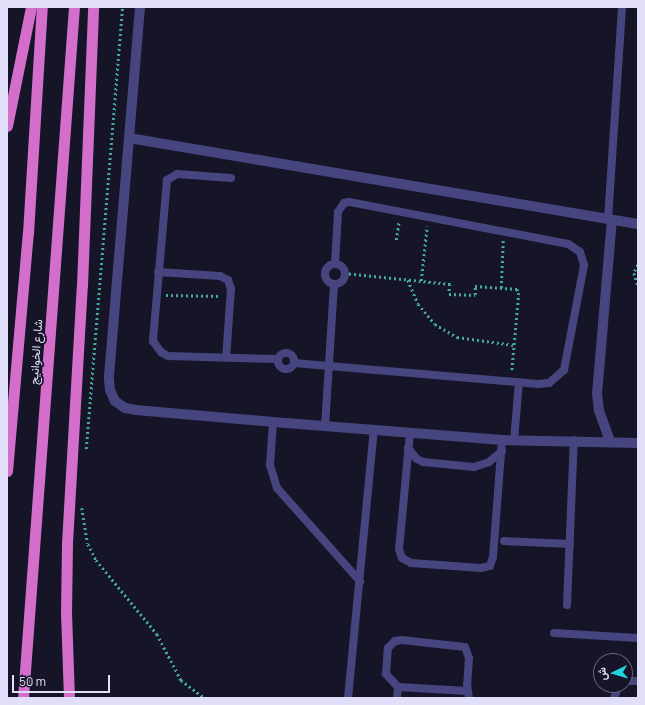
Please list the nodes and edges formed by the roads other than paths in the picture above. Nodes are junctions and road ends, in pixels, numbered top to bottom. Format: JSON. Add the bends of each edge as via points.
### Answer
{"nodes":[{"id":1,"x":31,"y":7,"type":"edge"},
{"id":2,"x":42,"y":7,"type":"edge"},
{"id":3,"x":74,"y":7,"type":"edge"},
{"id":4,"x":93,"y":7,"type":"edge"},
{"id":5,"x":140,"y":7,"type":"edge"},
{"id":6,"x":622,"y":7,"type":"edge"},
{"id":7,"x":7,"y":126,"type":"edge"},
{"id":8,"x":129,"y":138,"type":"junction"},
{"id":9,"x":231,"y":178,"type":"dead end"},
{"id":10,"x":610,"y":220,"type":"junction"},
{"id":11,"x":638,"y":224,"type":"edge"},
{"id":12,"x":335,"y":264,"type":"junction"},
{"id":13,"x":158,"y":272,"type":"junction"},
{"id":14,"x":334,"y":284,"type":"junction"},
{"id":15,"x":226,"y":358,"type":"junction"},
{"id":16,"x":328,"y":366,"type":"junction"},
{"id":17,"x":515,"y":382,"type":"junction"},
{"id":18,"x":273,"y":422,"type":"junction"},
{"id":19,"x":324,"y":426,"type":"junction"},
{"id":20,"x":374,"y":430,"type":"junction"},
{"id":21,"x":410,"y":433,"type":"junction"},
{"id":22,"x":502,"y":440,"type":"junction"},
{"id":23,"x":514,"y":440,"type":"junction"},
{"id":24,"x":574,"y":440,"type":"junction"},
{"id":25,"x":610,"y":441,"type":"junction"},
{"id":26,"x":638,"y":443,"type":"edge"},
{"id":27,"x":408,"y":448,"type":"junction"},
{"id":28,"x":502,"y":452,"type":"junction"},
{"id":29,"x":7,"y":471,"type":"edge"},
{"id":30,"x":504,"y":541,"type":"dead end"},
{"id":31,"x":570,"y":544,"type":"junction"},
{"id":32,"x":360,"y":581,"type":"junction"},
{"id":33,"x":567,"y":605,"type":"dead end"},
{"id":34,"x":554,"y":633,"type":"dead end"},
{"id":35,"x":638,"y":638,"type":"edge"},
{"id":36,"x":398,"y":687,"type":"junction"},
{"id":37,"x":409,"y":689,"type":"junction"},
{"id":38,"x":468,"y":694,"type":"edge"},
{"id":39,"x":23,"y":698,"type":"edge"},
{"id":40,"x":70,"y":698,"type":"edge"},
{"id":41,"x":348,"y":698,"type":"edge"},
{"id":42,"x":397,"y":698,"type":"edge"},
{"id":43,"x":408,"y":698,"type":"edge"}],
"edges":[{"from":1,"to":7,"type":"highway"},
{"from":2,"to":29,"type":"highway","name":"شارع الخوانيج","via":[[29,226]]},
{"from":3,"to":39,"type":"highway","name":"شارع الخوانيج"},
{"from":4,"to":40,"type":"highway","via":[[82,285],[67,543]]},
{"from":5,"to":8,"type":"street"},
{"from":6,"to":10,"type":"lane"},
{"from":8,"to":10,"type":"street"},
{"from":8,"to":18,"type":"street","via":[[109,379],[115,401],[124,408],[136,410]]},
{"from":9,"to":13,"type":"lane","via":[[177,174],[167,180]]},
{"from":10,"to":11,"type":"street"},
{"from":10,"to":25,"type":"street","via":[[597,394],[599,410]]},
{"from":12,"to":14,"type":"lane","via":[[325,272],[327,280]]},
{"from":12,"to":14,"type":"lane","via":[[344,272],[342,281]]},
{"from":12,"to":17,"type":"lane","via":[[338,212],[344,203],[428,216],[575,247],[583,257],[583,272],[564,370],[549,383]]},
{"from":13,"to":15,"type":"lane","via":[[153,341],[161,352],[175,356]]},
{"from":13,"to":15,"type":"lane","via":[[225,276],[230,284]]},
{"from":14,"to":16,"type":"lane"},
{"from":15,"to":16,"type":"lane","via":[[278,359],[286,353],[292,356],[294,363]]},
{"from":16,"to":17,"type":"lane"},
{"from":16,"to":19,"type":"lane"},
{"from":17,"to":23,"type":"lane"},
{"from":18,"to":19,"type":"street"},
{"from":18,"to":32,"type":"lane","via":[[270,465],[275,484]]},
{"from":19,"to":20,"type":"street"},
{"from":20,"to":21,"type":"street"},
{"from":20,"to":32,"type":"lane"},
{"from":21,"to":22,"type":"street"},
{"from":21,"to":27,"type":"lane"},
{"from":22,"to":23,"type":"street"},
{"from":22,"to":28,"type":"lane"},
{"from":23,"to":24,"type":"street"},
{"from":24,"to":25,"type":"street"},
{"from":24,"to":31,"type":"lane"},
{"from":25,"to":26,"type":"street"},
{"from":27,"to":28,"type":"lane","via":[[423,462],[474,466],[489,462]]},
{"from":27,"to":28,"type":"lane","via":[[399,549],[402,558],[411,563],[481,568],[490,566],[493,562]]},
{"from":30,"to":31,"type":"lane"},
{"from":31,"to":33,"type":"lane"},
{"from":32,"to":41,"type":"lane"},
{"from":34,"to":35,"type":"lane"},
{"from":36,"to":37,"type":"lane"},
{"from":36,"to":38,"type":"lane","via":[[386,674],[386,653],[390,644],[402,640],[465,647],[469,658]]},
{"from":36,"to":42,"type":"lane"},
{"from":37,"to":38,"type":"lane"},
{"from":37,"to":43,"type":"lane"}]}
